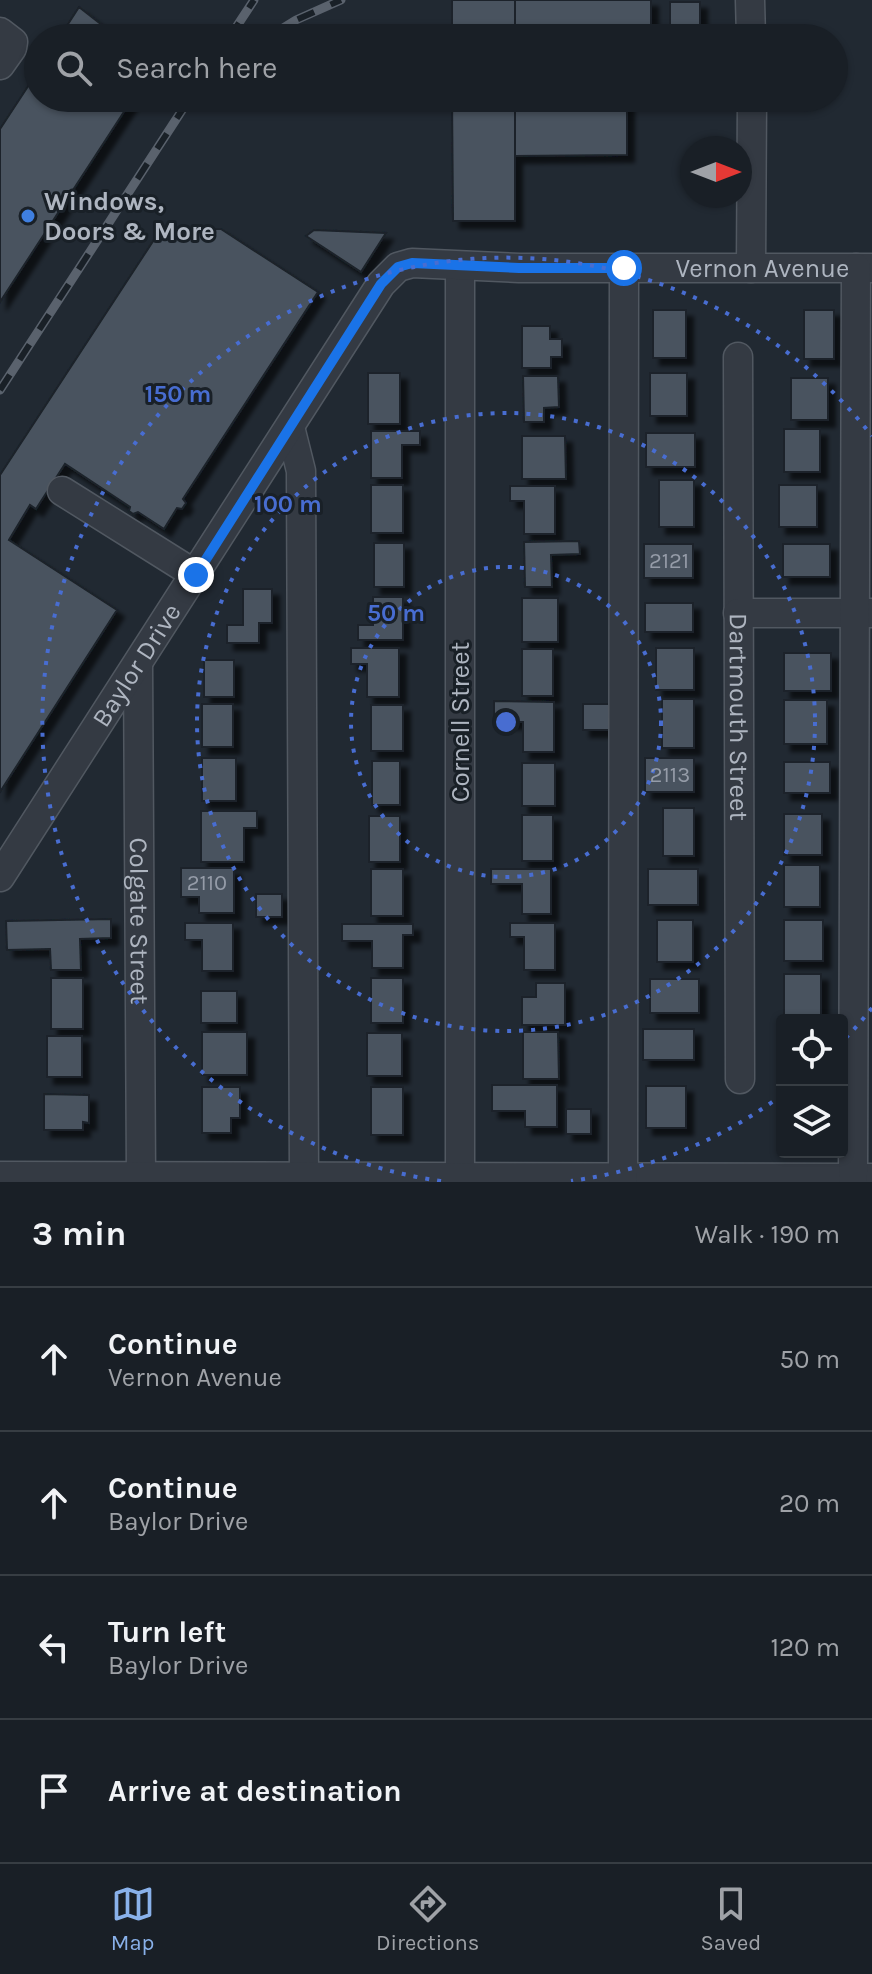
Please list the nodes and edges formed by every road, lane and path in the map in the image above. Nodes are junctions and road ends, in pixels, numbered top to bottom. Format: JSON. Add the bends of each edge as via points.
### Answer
{"nodes":[{"id":1,"x":750,"y":0,"type":"edge"},
{"id":2,"x":751,"y":24,"type":"edge"},
{"id":3,"x":0,"y":32,"type":"edge"},
{"id":4,"x":0,"y":65,"type":"edge"},
{"id":5,"x":752,"y":112,"type":"edge"},
{"id":6,"x":460,"y":266,"type":"junction"},
{"id":7,"x":624,"y":268,"type":"junction"},
{"id":8,"x":751,"y":268,"type":"junction"},
{"id":9,"x":864,"y":268,"type":"edge"},
{"id":10,"x":738,"y":357,"type":"dead end"},
{"id":11,"x":290,"y":427,"type":"junction"},
{"id":12,"x":62,"y":491,"type":"dead end"},
{"id":13,"x":196,"y":575,"type":"junction"},
{"id":14,"x":738,"y":613,"type":"junction"},
{"id":15,"x":863,"y":613,"type":"edge"},
{"id":16,"x":138,"y":665,"type":"junction"},
{"id":17,"x":0,"y":877,"type":"edge"},
{"id":18,"x":740,"y":1079,"type":"dead end"},
{"id":19,"x":0,"y":1176,"type":"edge"},
{"id":20,"x":141,"y":1176,"type":"junction"},
{"id":21,"x":304,"y":1177,"type":"junction"},
{"id":22,"x":460,"y":1177,"type":"junction"},
{"id":23,"x":623,"y":1178,"type":"junction"},
{"id":24,"x":862,"y":1178,"type":"edge"},
{"id":25,"x":332,"y":1179,"type":"edge"},
{"id":26,"x":516,"y":1180,"type":"edge"},
{"id":27,"x":751,"y":1180,"type":"edge"}],
"edges":[{"from":1,"to":2,"type":"street"},
{"from":3,"to":4,"type":"street","via":[[13,42]]},
{"from":5,"to":8,"type":"street"},
{"from":6,"to":7,"type":"street","name":"Vernon Avenue"},
{"from":6,"to":11,"type":"street","name":"Baylor Drive","via":[[398,267],[381,284]]},
{"from":6,"to":22,"type":"street","name":"Cornell Street"},
{"from":7,"to":8,"type":"street","name":"Vernon Avenue"},
{"from":7,"to":23,"type":"street"},
{"from":8,"to":9,"type":"street","name":"Vernon Avenue"},
{"from":9,"to":15,"type":"street"},
{"from":10,"to":14,"type":"street","name":"Dartmouth Street"},
{"from":11,"to":13,"type":"street","name":"Baylor Drive"},
{"from":11,"to":21,"type":"street","via":[[301,471]]},
{"from":12,"to":13,"type":"street"},
{"from":13,"to":16,"type":"street","name":"Baylor Drive"},
{"from":14,"to":15,"type":"street"},
{"from":14,"to":18,"type":"street","name":"Dartmouth Street"},
{"from":15,"to":24,"type":"street"},
{"from":16,"to":17,"type":"street","name":"Baylor Drive"},
{"from":16,"to":20,"type":"street","name":"Colgate Street"},
{"from":19,"to":20,"type":"street"},
{"from":20,"to":21,"type":"street"},
{"from":21,"to":25,"type":"street"},
{"from":22,"to":25,"type":"street"},
{"from":22,"to":26,"type":"street"},
{"from":23,"to":26,"type":"street"},
{"from":23,"to":27,"type":"street"},
{"from":24,"to":27,"type":"street"}]}
